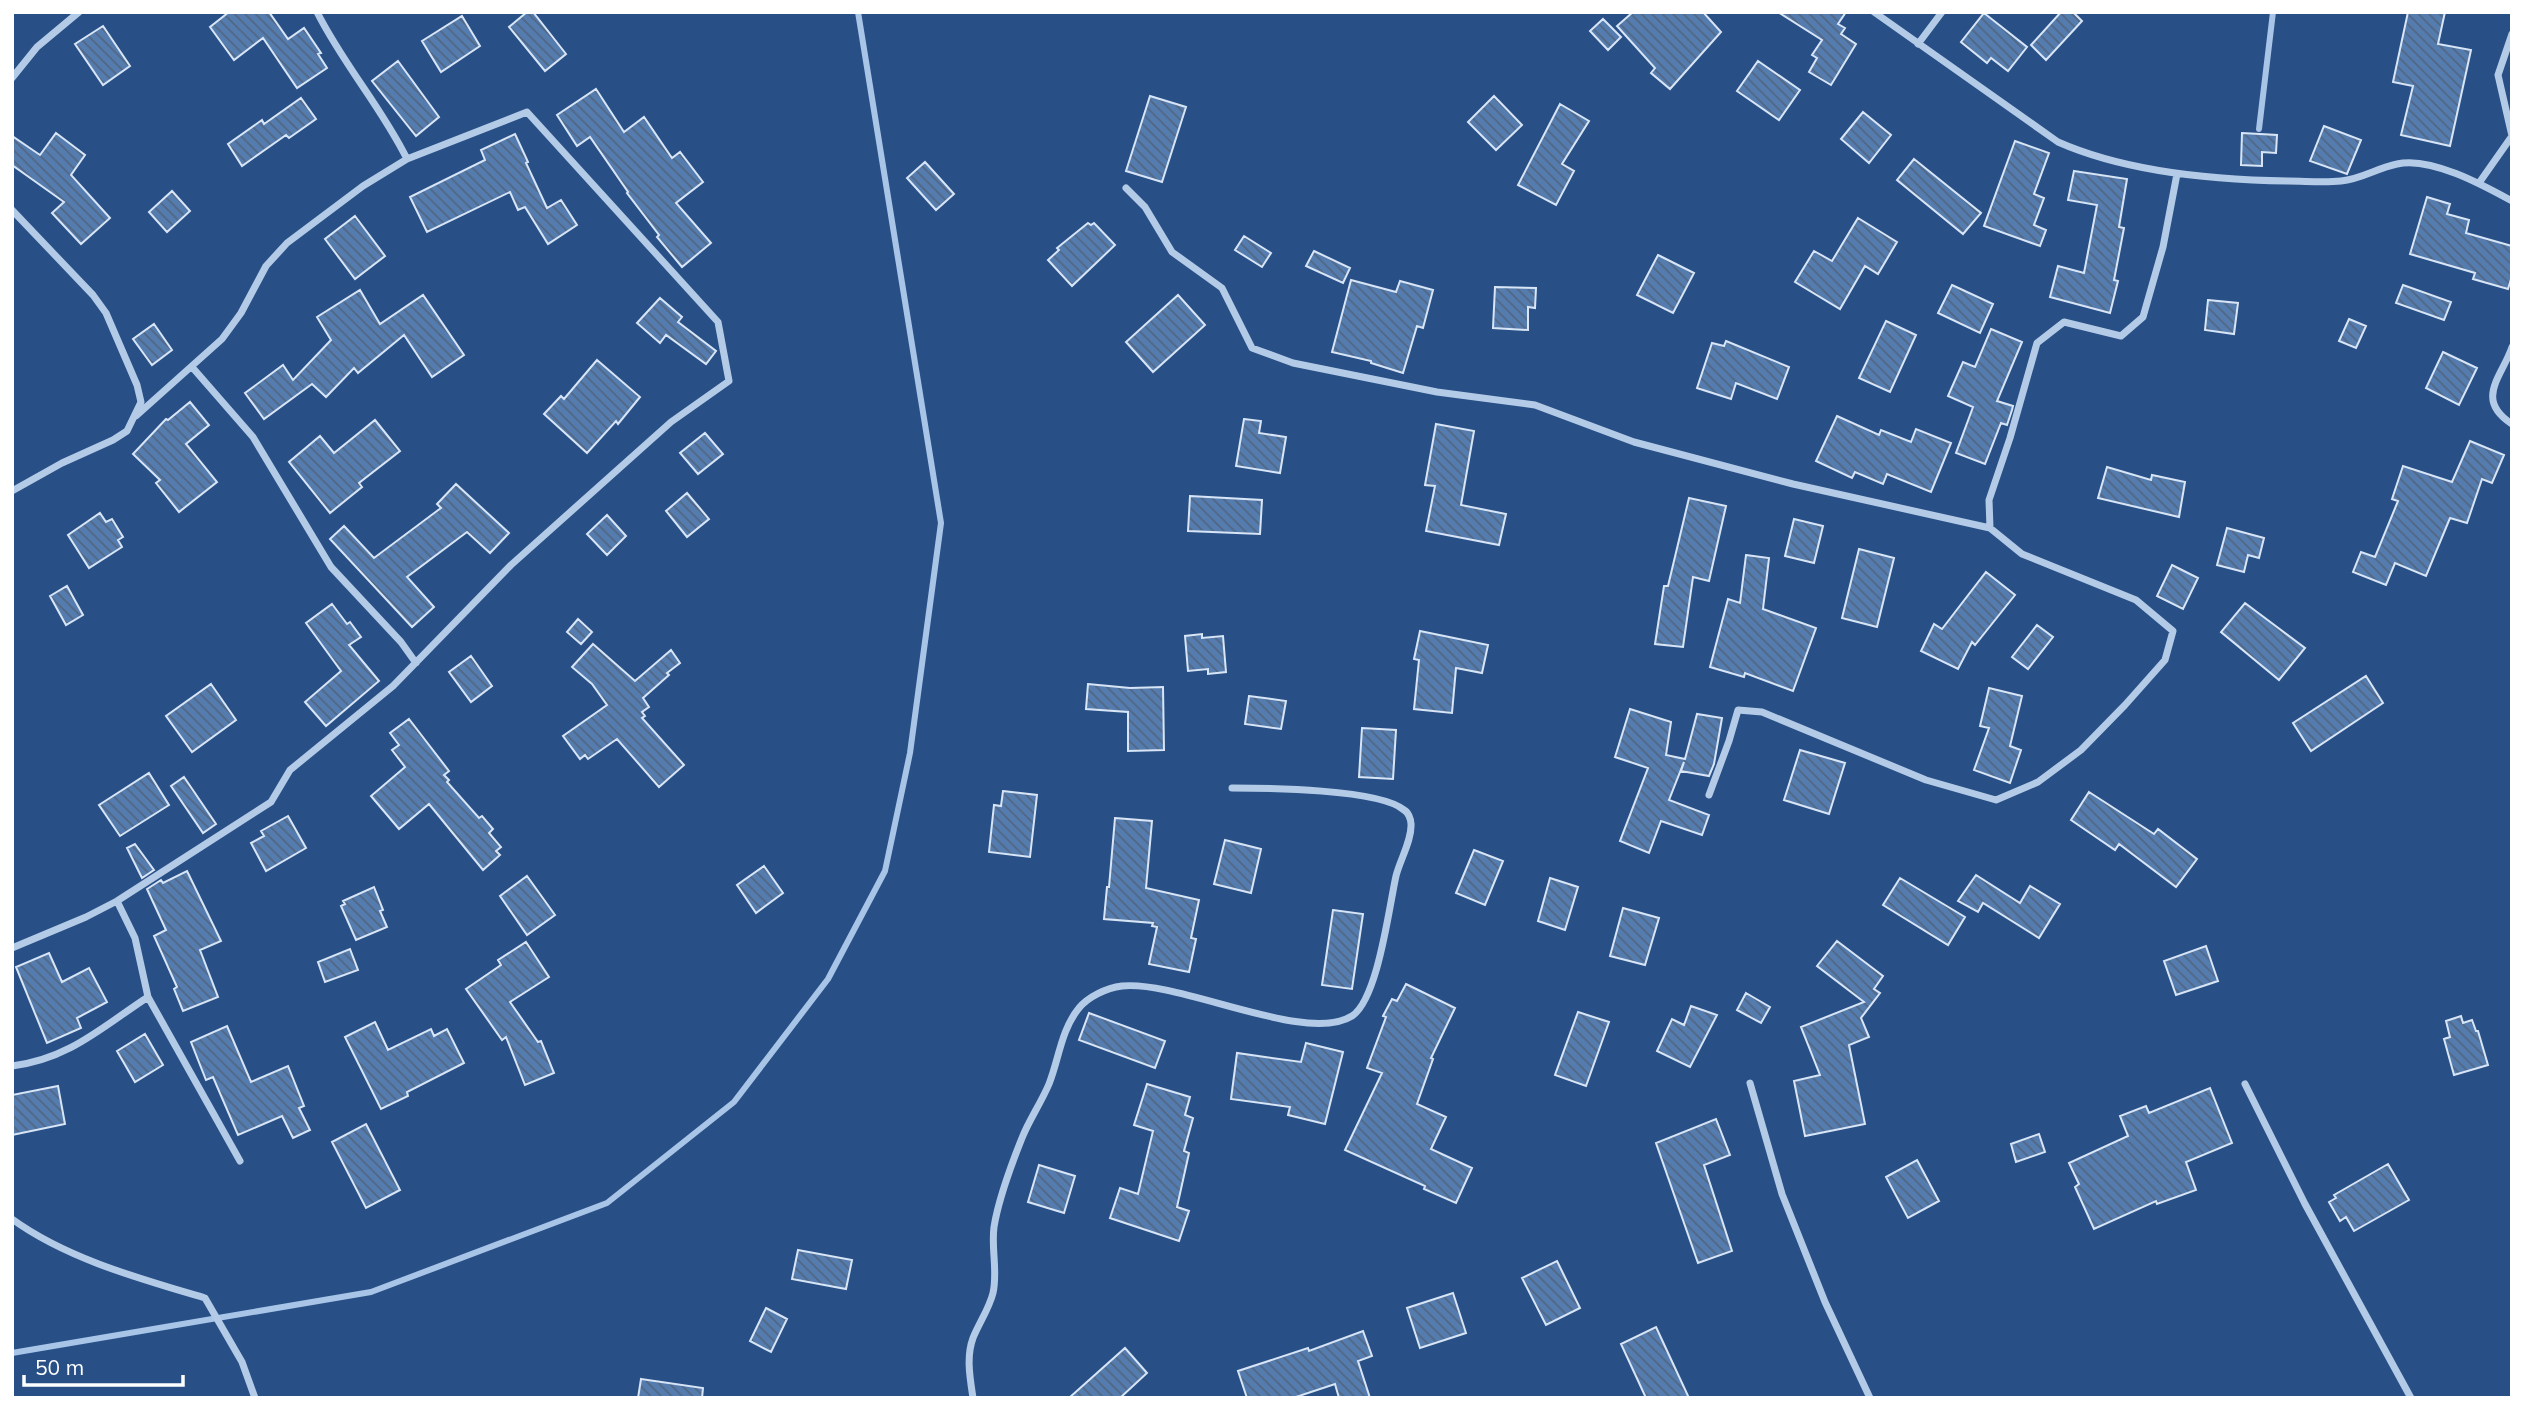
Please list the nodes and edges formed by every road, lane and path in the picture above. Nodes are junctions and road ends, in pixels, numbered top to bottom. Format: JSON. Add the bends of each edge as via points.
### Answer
{"nodes":[{"id":1,"x":79,"y":12,"type":"edge"},
{"id":2,"x":317,"y":12,"type":"edge"},
{"id":3,"x":1874,"y":12,"type":"edge"},
{"id":4,"x":1942,"y":12,"type":"edge"},
{"id":5,"x":2512,"y":34,"type":"edge"},
{"id":6,"x":1919,"y":44,"type":"junction"},
{"id":7,"x":12,"y":78,"type":"edge"},
{"id":8,"x":2512,"y":136,"type":"edge"},
{"id":9,"x":407,"y":159,"type":"junction"},
{"id":10,"x":2177,"y":174,"type":"junction"},
{"id":11,"x":2479,"y":183,"type":"junction"},
{"id":12,"x":1126,"y":188,"type":"dead end"},
{"id":13,"x":2512,"y":201,"type":"edge"},
{"id":14,"x":12,"y":210,"type":"edge"},
{"id":15,"x":2512,"y":347,"type":"edge"},
{"id":16,"x":192,"y":367,"type":"junction"},
{"id":17,"x":136,"y":416,"type":"junction"},
{"id":18,"x":2512,"y":424,"type":"edge"},
{"id":19,"x":12,"y":491,"type":"edge"},
{"id":20,"x":1990,"y":528,"type":"junction"},
{"id":21,"x":416,"y":663,"type":"junction"},
{"id":22,"x":1232,"y":788,"type":"dead end"},
{"id":23,"x":1709,"y":795,"type":"dead end"},
{"id":24,"x":117,"y":901,"type":"junction"},
{"id":25,"x":12,"y":948,"type":"edge"},
{"id":26,"x":148,"y":997,"type":"junction"},
{"id":27,"x":12,"y":1066,"type":"edge"},
{"id":28,"x":1750,"y":1083,"type":"dead end"},
{"id":29,"x":2245,"y":1084,"type":"dead end"},
{"id":30,"x":240,"y":1161,"type":"dead end"},
{"id":31,"x":12,"y":1219,"type":"edge"},
{"id":32,"x":255,"y":1398,"type":"edge"},
{"id":33,"x":973,"y":1398,"type":"edge"},
{"id":34,"x":1870,"y":1398,"type":"edge"},
{"id":35,"x":2411,"y":1398,"type":"edge"}],
"edges":[{"from":1,"to":7,"type":"street","via":[[37,47]]},
{"from":2,"to":9,"type":"street"},
{"from":3,"to":6,"type":"street"},
{"from":4,"to":6,"type":"street"},
{"from":5,"to":8,"type":"street","via":[[2498,75]]},
{"from":6,"to":10,"type":"street","via":[[2057,142],[2080,152]]},
{"from":8,"to":11,"type":"street"},
{"from":9,"to":16,"type":"street","via":[[287,243],[266,266],[222,340]]},
{"from":9,"to":21,"type":"street","via":[[527,112],[718,323],[729,381],[671,422],[511,565]]},
{"from":10,"to":11,"type":"street","via":[[2234,180],[2340,181],[2412,162]]},
{"from":10,"to":20,"type":"street","via":[[2143,317],[2121,336],[2064,322],[2037,343],[1989,499]]},
{"from":11,"to":13,"type":"street"},
{"from":12,"to":20,"type":"street","via":[[1145,207],[1172,253],[1222,288],[1252,348],[1293,363],[1437,392],[1535,405],[1634,442]]},
{"from":14,"to":17,"type":"street","via":[[106,313],[137,385],[141,402]]},
{"from":15,"to":18,"type":"street","via":[[2494,384],[2492,402],[2499,415]]},
{"from":16,"to":17,"type":"street"},
{"from":16,"to":21,"type":"street","via":[[253,437],[331,567]]},
{"from":17,"to":19,"type":"street","via":[[127,431],[113,440]]},
{"from":20,"to":23,"type":"street","via":[[2022,554],[2136,600],[2173,631],[2165,660],[2081,750],[2038,782],[1996,800],[1926,780],[1762,712],[1738,710]]},
{"from":21,"to":24,"type":"street","via":[[290,770],[271,802]]},
{"from":22,"to":33,"type":"street","via":[[1343,793],[1396,804],[1407,811],[1411,824],[1378,962],[1361,1007],[1336,1021],[1302,1023],[1146,985],[1119,986],[1080,1006],[1068,1024],[1049,1084],[1022,1138],[994,1226],[994,1287],[970,1350]]},
{"from":24,"to":25,"type":"street"},
{"from":24,"to":26,"type":"street","via":[[135,938]]},
{"from":26,"to":27,"type":"street","via":[[63,1054]]},
{"from":26,"to":30,"type":"street"},
{"from":28,"to":34,"type":"street","via":[[1782,1194]]},
{"from":29,"to":35,"type":"street"},
{"from":31,"to":32,"type":"street","via":[[35,1236],[133,1277],[205,1298],[242,1362]]}]}
